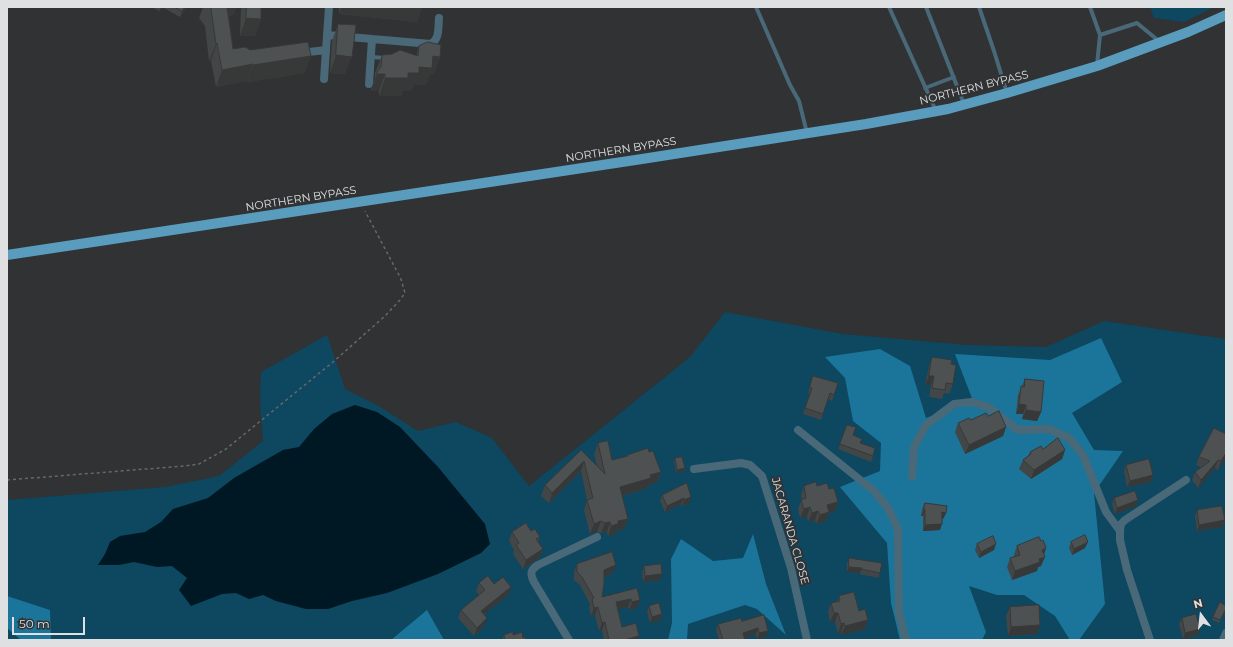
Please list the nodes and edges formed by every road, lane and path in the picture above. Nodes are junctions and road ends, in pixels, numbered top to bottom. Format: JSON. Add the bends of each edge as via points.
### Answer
{"nodes":[{"id":1,"x":329,"y":7,"type":"edge"},
{"id":2,"x":756,"y":7,"type":"edge"},
{"id":3,"x":889,"y":7,"type":"edge"},
{"id":4,"x":926,"y":7,"type":"edge"},
{"id":5,"x":979,"y":7,"type":"edge"},
{"id":6,"x":1090,"y":7,"type":"edge"},
{"id":7,"x":1226,"y":15,"type":"edge"},
{"id":8,"x":439,"y":18,"type":"dead end"},
{"id":9,"x":327,"y":35,"type":"junction"},
{"id":10,"x":1100,"y":35,"type":"junction"},
{"id":11,"x":372,"y":39,"type":"junction"},
{"id":12,"x":1160,"y":42,"type":"junction"},
{"id":13,"x":326,"y":50,"type":"junction"},
{"id":14,"x":288,"y":55,"type":"edge"},
{"id":15,"x":370,"y":57,"type":"junction"},
{"id":16,"x":392,"y":59,"type":"edge"},
{"id":17,"x":1097,"y":66,"type":"junction"},
{"id":18,"x":954,"y":77,"type":"junction"},
{"id":19,"x":324,"y":79,"type":"dead end"},
{"id":20,"x":369,"y":84,"type":"dead end"},
{"id":21,"x":925,"y":88,"type":"junction"},
{"id":22,"x":1007,"y":93,"type":"junction"},
{"id":23,"x":964,"y":105,"type":"junction"},
{"id":24,"x":936,"y":111,"type":"junction"},
{"id":25,"x":807,"y":133,"type":"junction"},
{"id":26,"x":360,"y":202,"type":"junction"},
{"id":27,"x":7,"y":255,"type":"edge"},
{"id":28,"x":798,"y":430,"type":"dead end"},
{"id":29,"x":694,"y":469,"type":"dead end"},
{"id":30,"x":912,"y":477,"type":"dead end"},
{"id":31,"x":7,"y":480,"type":"edge"},
{"id":32,"x":1186,"y":480,"type":"dead end"},
{"id":33,"x":1120,"y":531,"type":"junction"},
{"id":34,"x":597,"y":537,"type":"dead end"},
{"id":35,"x":1226,"y":632,"type":"edge"},
{"id":36,"x":569,"y":640,"type":"edge"},
{"id":37,"x":807,"y":640,"type":"edge"},
{"id":38,"x":906,"y":640,"type":"edge"},
{"id":39,"x":1150,"y":640,"type":"edge"},
{"id":40,"x":1223,"y":640,"type":"edge"}],
"edges":[{"from":1,"to":9,"type":"street"},
{"from":2,"to":25,"type":"lane","via":[[799,101]]},
{"from":3,"to":21,"type":"lane"},
{"from":4,"to":18,"type":"lane"},
{"from":5,"to":22,"type":"lane"},
{"from":6,"to":10,"type":"lane"},
{"from":7,"to":12,"type":"main road","name":"NORTHERN BYPASS"},
{"from":8,"to":11,"type":"street","via":[[437,38],[423,47]]},
{"from":9,"to":11,"type":"street"},
{"from":9,"to":13,"type":"street"},
{"from":10,"to":12,"type":"lane","via":[[1138,23]]},
{"from":10,"to":17,"type":"lane"},
{"from":11,"to":15,"type":"street"},
{"from":12,"to":17,"type":"main road","name":"NORTHERN BYPASS"},
{"from":13,"to":14,"type":"street"},
{"from":13,"to":19,"type":"street"},
{"from":15,"to":16,"type":"lane"},
{"from":15,"to":20,"type":"street"},
{"from":17,"to":22,"type":"main road","name":"NORTHERN BYPASS"},
{"from":18,"to":21,"type":"lane"},
{"from":18,"to":23,"type":"lane"},
{"from":21,"to":24,"type":"lane"},
{"from":22,"to":23,"type":"main road","name":"NORTHERN BYPASS"},
{"from":23,"to":24,"type":"main road","name":"NORTHERN BYPASS"},
{"from":24,"to":25,"type":"main road","name":"NORTHERN BYPASS"},
{"from":25,"to":26,"type":"main road","name":"NORTHERN BYPASS"},
{"from":26,"to":27,"type":"main road","name":"NORTHERN BYPASS"},
{"from":26,"to":31,"type":"path","via":[[401,279],[405,292],[385,316],[226,449],[200,464]]},
{"from":28,"to":38,"type":"street","via":[[874,491],[888,508],[898,528],[899,613]]},
{"from":29,"to":37,"type":"street","name":"JACARANDA CLOSE","via":[[741,463],[750,465],[762,476],[791,568]]},
{"from":30,"to":33,"type":"street","via":[[914,447],[926,425],[954,404],[972,402],[988,407],[1018,430],[1049,429],[1069,438],[1083,455],[1106,512]]},
{"from":32,"to":33,"type":"street","via":[[1126,520],[1121,524]]},
{"from":33,"to":39,"type":"street","via":[[1127,570]]},
{"from":34,"to":36,"type":"street","via":[[538,565],[531,572],[534,582]]},
{"from":35,"to":40,"type":"street"}]}
